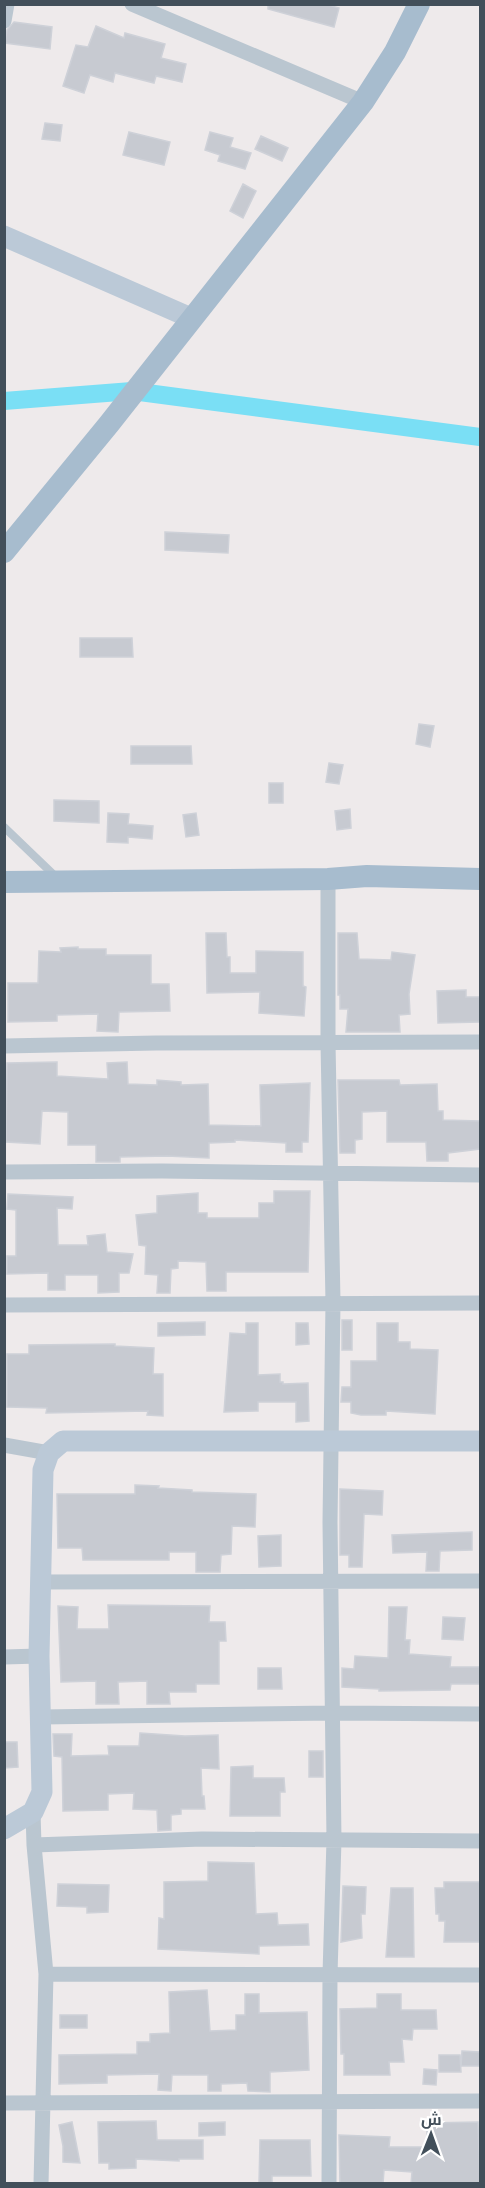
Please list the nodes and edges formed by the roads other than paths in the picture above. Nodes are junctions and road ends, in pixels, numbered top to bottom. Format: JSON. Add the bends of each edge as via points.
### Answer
{"nodes":[{"id":1,"x":8,"y":4,"type":"edge"},
{"id":2,"x":132,"y":4,"type":"edge"},
{"id":3,"x":419,"y":4,"type":"edge"},
{"id":4,"x":4,"y":21,"type":"edge"},
{"id":5,"x":363,"y":102,"type":"junction"},
{"id":6,"x":4,"y":236,"type":"edge"},
{"id":7,"x":191,"y":318,"type":"junction"},
{"id":8,"x":4,"y":552,"type":"edge"},
{"id":9,"x":4,"y":827,"type":"edge"},
{"id":10,"x":328,"y":879,"type":"junction"},
{"id":11,"x":480,"y":879,"type":"edge"},
{"id":12,"x":61,"y":881,"type":"junction"},
{"id":13,"x":4,"y":882,"type":"edge"},
{"id":14,"x":480,"y":1042,"type":"edge"},
{"id":15,"x":328,"y":1043,"type":"junction"},
{"id":16,"x":4,"y":1046,"type":"edge"},
{"id":17,"x":4,"y":1172,"type":"edge"},
{"id":18,"x":330,"y":1173,"type":"junction"},
{"id":19,"x":480,"y":1175,"type":"edge"},
{"id":20,"x":333,"y":1302,"type":"junction"},
{"id":21,"x":480,"y":1302,"type":"edge"},
{"id":22,"x":4,"y":1305,"type":"edge"},
{"id":23,"x":332,"y":1440,"type":"junction"},
{"id":24,"x":480,"y":1441,"type":"edge"},
{"id":25,"x":4,"y":1445,"type":"edge"},
{"id":26,"x":49,"y":1453,"type":"junction"},
{"id":27,"x":331,"y":1581,"type":"junction"},
{"id":28,"x":480,"y":1581,"type":"edge"},
{"id":29,"x":40,"y":1582,"type":"junction"},
{"id":30,"x":39,"y":1656,"type":"junction"},
{"id":31,"x":4,"y":1657,"type":"edge"},
{"id":32,"x":333,"y":1713,"type":"junction"},
{"id":33,"x":480,"y":1714,"type":"edge"},
{"id":34,"x":41,"y":1717,"type":"junction"},
{"id":35,"x":33,"y":1812,"type":"junction"},
{"id":36,"x":4,"y":1829,"type":"edge"},
{"id":37,"x":334,"y":1840,"type":"junction"},
{"id":38,"x":480,"y":1841,"type":"edge"},
{"id":39,"x":34,"y":1845,"type":"junction"},
{"id":40,"x":46,"y":1974,"type":"junction"},
{"id":41,"x":330,"y":1974,"type":"junction"},
{"id":42,"x":480,"y":1975,"type":"edge"},
{"id":43,"x":328,"y":2102,"type":"junction"},
{"id":44,"x":480,"y":2102,"type":"edge"},
{"id":45,"x":4,"y":2103,"type":"edge"},
{"id":46,"x":42,"y":2103,"type":"junction"},
{"id":47,"x":41,"y":2184,"type":"edge"},
{"id":48,"x":329,"y":2184,"type":"edge"}],
"edges":[{"from":1,"to":4,"type":"street"},
{"from":2,"to":5,"type":"street"},
{"from":3,"to":5,"type":"main road"},
{"from":5,"to":7,"type":"main road"},
{"from":6,"to":7,"type":"street"},
{"from":7,"to":8,"type":"main road"},
{"from":9,"to":12,"type":"lane"},
{"from":10,"to":11,"type":"main road"},
{"from":10,"to":12,"type":"main road"},
{"from":10,"to":15,"type":"street"},
{"from":12,"to":13,"type":"main road"},
{"from":14,"to":15,"type":"street"},
{"from":15,"to":16,"type":"street"},
{"from":15,"to":18,"type":"street"},
{"from":17,"to":18,"type":"street"},
{"from":18,"to":19,"type":"street"},
{"from":18,"to":20,"type":"street"},
{"from":20,"to":21,"type":"street"},
{"from":20,"to":22,"type":"street"},
{"from":20,"to":23,"type":"street"},
{"from":23,"to":24,"type":"street"},
{"from":23,"to":26,"type":"street","via":[[63,1441]]},
{"from":23,"to":27,"type":"street"},
{"from":25,"to":26,"type":"street"},
{"from":26,"to":29,"type":"street","via":[[43,1470]]},
{"from":27,"to":28,"type":"street"},
{"from":27,"to":29,"type":"street"},
{"from":27,"to":32,"type":"street"},
{"from":29,"to":30,"type":"street"},
{"from":30,"to":31,"type":"street"},
{"from":30,"to":34,"type":"street"},
{"from":32,"to":33,"type":"street"},
{"from":32,"to":34,"type":"street"},
{"from":32,"to":37,"type":"street"},
{"from":34,"to":35,"type":"street","via":[[42,1792]]},
{"from":35,"to":36,"type":"street"},
{"from":35,"to":39,"type":"street"},
{"from":37,"to":38,"type":"street"},
{"from":37,"to":39,"type":"street","via":[[202,1839]]},
{"from":37,"to":41,"type":"street"},
{"from":39,"to":40,"type":"street"},
{"from":40,"to":41,"type":"street"},
{"from":40,"to":46,"type":"street"},
{"from":41,"to":42,"type":"street"},
{"from":41,"to":43,"type":"street"},
{"from":43,"to":44,"type":"street"},
{"from":43,"to":46,"type":"street"},
{"from":43,"to":48,"type":"street"},
{"from":45,"to":46,"type":"street"},
{"from":46,"to":47,"type":"street"}]}
